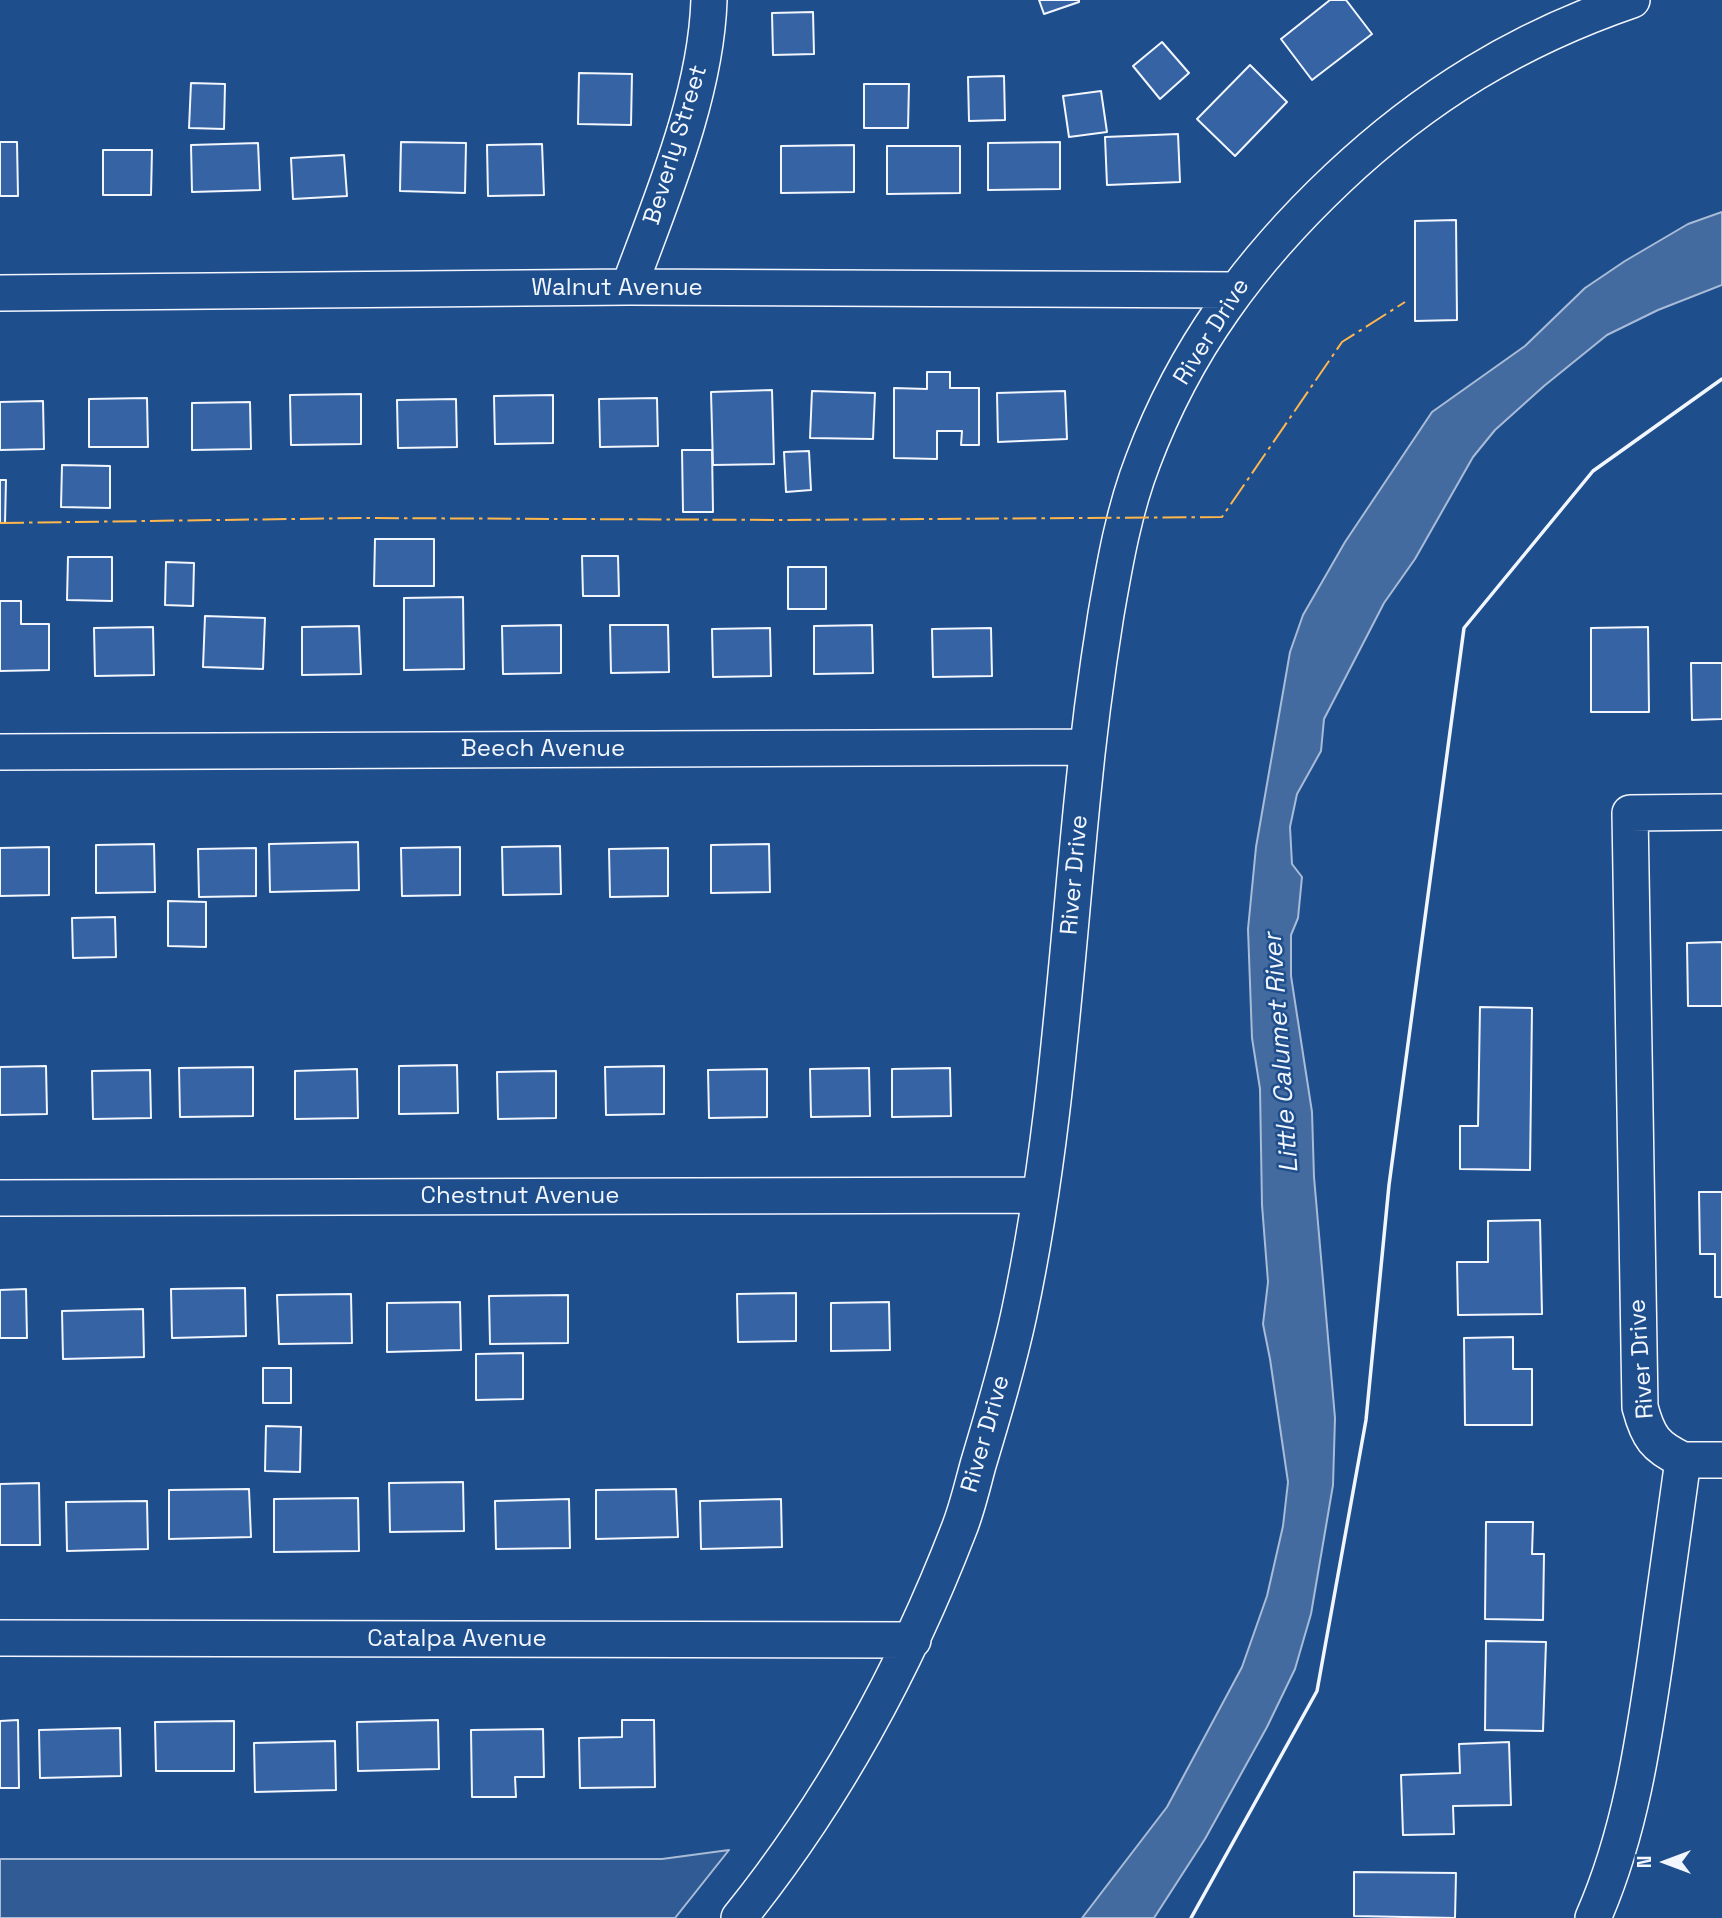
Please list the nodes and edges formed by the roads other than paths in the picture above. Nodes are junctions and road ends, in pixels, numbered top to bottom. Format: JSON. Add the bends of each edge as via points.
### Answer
{"nodes":[{"id":1,"x":709,"y":0,"type":"edge"},
{"id":2,"x":1632,"y":0,"type":"edge"},
{"id":3,"x":629,"y":287,"type":"junction"},
{"id":4,"x":1234,"y":290,"type":"junction"},
{"id":5,"x":0,"y":293,"type":"edge"},
{"id":6,"x":1087,"y":747,"type":"junction"},
{"id":7,"x":0,"y":751,"type":"edge"},
{"id":8,"x":1722,"y":812,"type":"edge"},
{"id":9,"x":1040,"y":1195,"type":"junction"},
{"id":10,"x":0,"y":1198,"type":"edge"},
{"id":11,"x":1722,"y":1460,"type":"edge"},
{"id":12,"x":1683,"y":1461,"type":"junction"},
{"id":13,"x":0,"y":1638,"type":"edge"},
{"id":14,"x":913,"y":1640,"type":"junction"},
{"id":15,"x":739,"y":1918,"type":"edge"},
{"id":16,"x":1593,"y":1918,"type":"edge"}],
"edges":[{"from":1,"to":3,"type":"street","name":"Beverly Street","via":[[708,34],[681,146]]},
{"from":2,"to":4,"type":"street","name":"River Drive","via":[[1516,48],[1431,100],[1368,149],[1302,212]]},
{"from":3,"to":4,"type":"street","name":"Walnut Avenue"},
{"from":3,"to":5,"type":"street","name":"Walnut Avenue"},
{"from":4,"to":6,"type":"street","name":"River Drive","via":[[1185,366],[1142,462],[1117,551]]},
{"from":6,"to":7,"type":"street","name":"Beech Avenue"},
{"from":6,"to":9,"type":"street","name":"River Drive"},
{"from":8,"to":12,"type":"street","name":"River Drive","via":[[1630,813],[1640,1407],[1647,1431],[1662,1450]]},
{"from":9,"to":10,"type":"street","name":"Chestnut Avenue"},
{"from":9,"to":14,"type":"street","name":"River Drive","via":[[1019,1313],[990,1427],[961,1524]]},
{"from":11,"to":12,"type":"street"},
{"from":12,"to":16,"type":"street","via":[[1643,1750],[1633,1800]]},
{"from":13,"to":14,"type":"street","name":"Catalpa Avenue"},
{"from":14,"to":15,"type":"street","name":"River Drive","via":[[812,1821]]}]}
